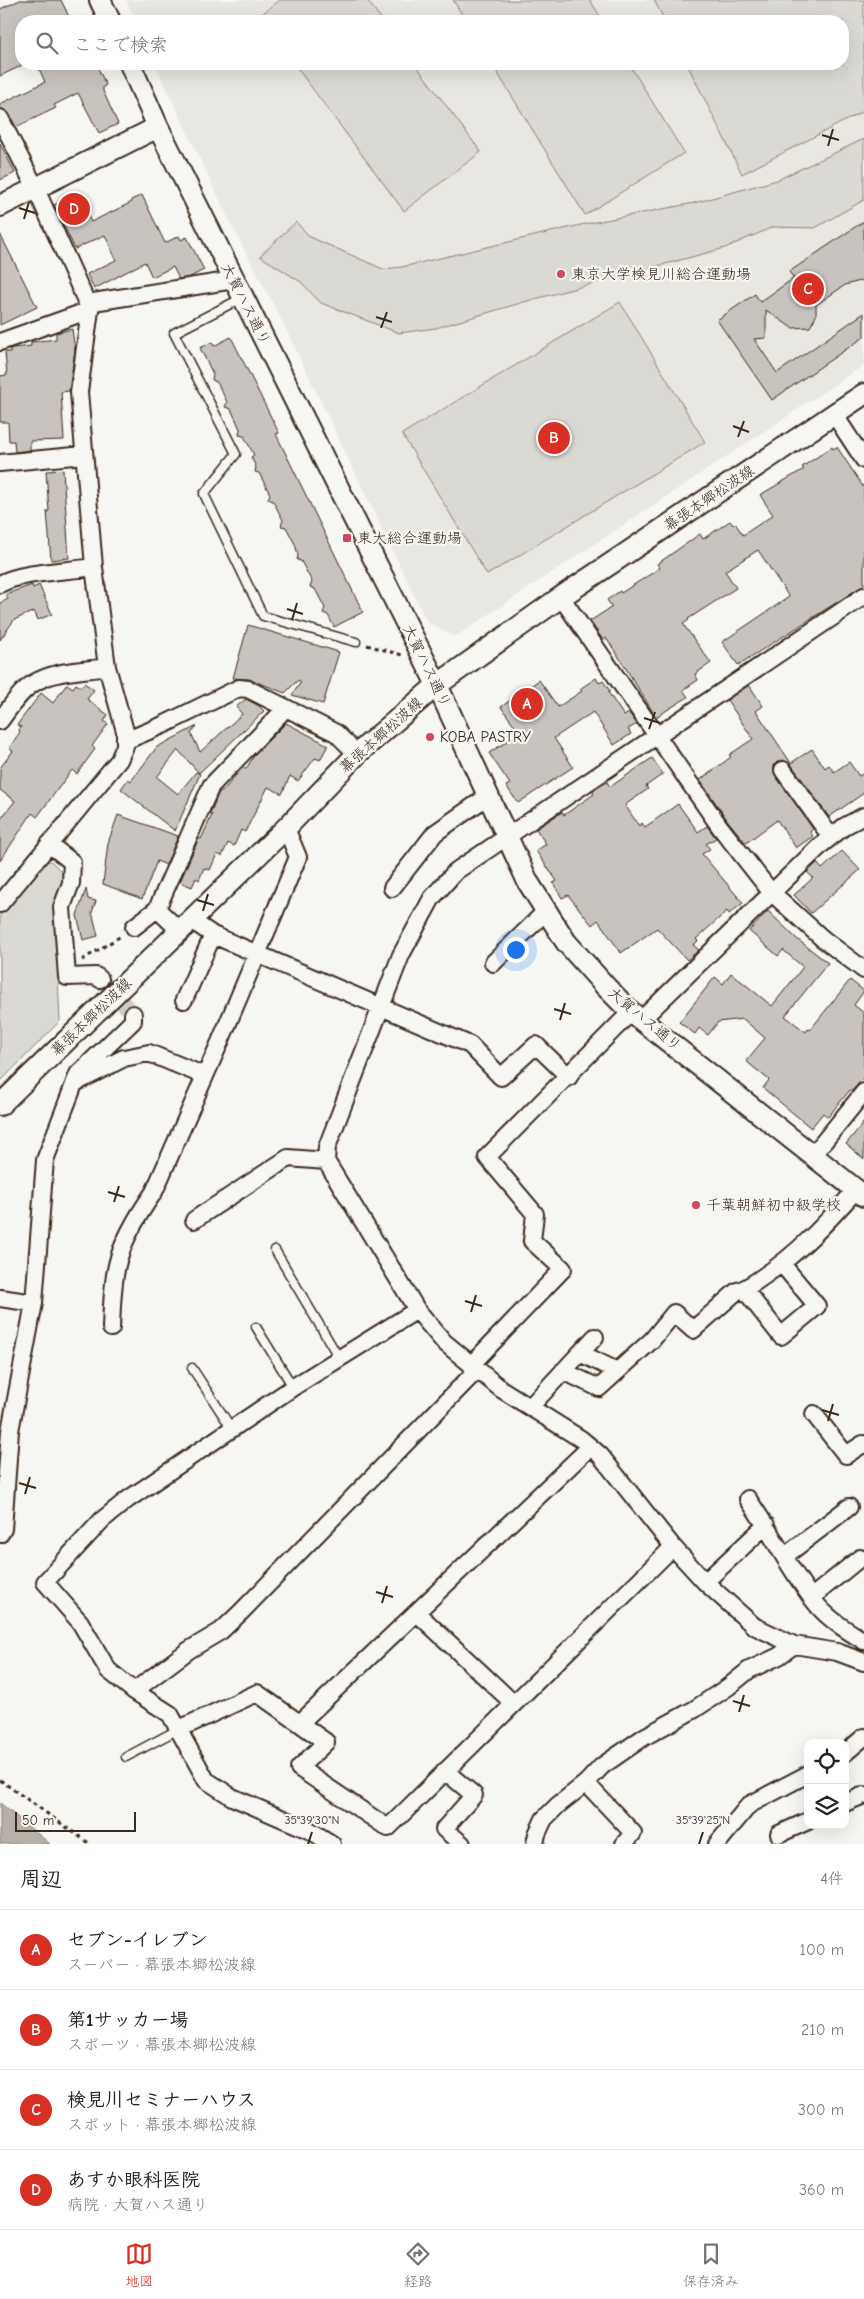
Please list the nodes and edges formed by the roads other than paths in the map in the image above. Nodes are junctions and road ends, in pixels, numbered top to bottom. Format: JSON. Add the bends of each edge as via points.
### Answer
{"nodes":[{"id":1,"x":100,"y":0,"type":"edge"},
{"id":2,"x":107,"y":15,"type":"edge"},
{"id":3,"x":133,"y":70,"type":"edge"},
{"id":4,"x":0,"y":118,"type":"edge"},
{"id":5,"x":158,"y":127,"type":"junction"},
{"id":6,"x":36,"y":189,"type":"junction"},
{"id":7,"x":0,"y":206,"type":"edge"},
{"id":8,"x":234,"y":280,"type":"junction"},
{"id":9,"x":243,"y":298,"type":"junction"},
{"id":10,"x":89,"y":307,"type":"junction"},
{"id":11,"x":0,"y":342,"type":"edge"},
{"id":12,"x":862,"y":400,"type":"edge"},
{"id":13,"x":834,"y":414,"type":"junction"},
{"id":14,"x":84,"y":454,"type":"junction"},
{"id":15,"x":864,"y":460,"type":"edge"},
{"id":16,"x":0,"y":463,"type":"edge"},
{"id":17,"x":94,"y":567,"type":"junction"},
{"id":18,"x":0,"y":584,"type":"edge"},
{"id":19,"x":562,"y":596,"type":"junction"},
{"id":20,"x":864,"y":596,"type":"edge"},
{"id":21,"x":356,"y":642,"type":"road end"},
{"id":22,"x":108,"y":667,"type":"junction"},
{"id":23,"x":437,"y":685,"type":"junction"},
{"id":24,"x":285,"y":709,"type":"junction"},
{"id":25,"x":2,"y":716,"type":"edge"},
{"id":26,"x":658,"y":734,"type":"junction"},
{"id":27,"x":125,"y":741,"type":"junction"},
{"id":28,"x":357,"y":754,"type":"junction"},
{"id":29,"x":783,"y":770,"type":"dead end"},
{"id":30,"x":488,"y":796,"type":"junction"},
{"id":31,"x":864,"y":816,"type":"edge"},
{"id":32,"x":286,"y":828,"type":"junction"},
{"id":33,"x":506,"y":837,"type":"junction"},
{"id":34,"x":831,"y":837,"type":"junction"},
{"id":35,"x":49,"y":844,"type":"junction"},
{"id":36,"x":392,"y":888,"type":"dead end"},
{"id":37,"x":771,"y":892,"type":"junction"},
{"id":38,"x":0,"y":904,"type":"edge"},
{"id":39,"x":157,"y":909,"type":"junction"},
{"id":40,"x":546,"y":911,"type":"junction"},
{"id":41,"x":185,"y":926,"type":"junction"},
{"id":42,"x":134,"y":927,"type":"road end"},
{"id":43,"x":213,"y":935,"type":"junction"},
{"id":44,"x":256,"y":952,"type":"junction"},
{"id":45,"x":493,"y":963,"type":"dead end"},
{"id":46,"x":864,"y":970,"type":"edge"},
{"id":47,"x":100,"y":979,"type":"tunnel mouth"},
{"id":48,"x":184,"y":1000,"type":"dead end"},
{"id":49,"x":382,"y":1009,"type":"junction"},
{"id":50,"x":133,"y":1014,"type":"dead end"},
{"id":51,"x":637,"y":1015,"type":"junction"},
{"id":52,"x":204,"y":1076,"type":"junction"},
{"id":53,"x":569,"y":1077,"type":"junction"},
{"id":54,"x":74,"y":1083,"type":"junction"},
{"id":55,"x":864,"y":1092,"type":"edge"},
{"id":56,"x":0,"y":1105,"type":"edge"},
{"id":57,"x":813,"y":1155,"type":"junction"},
{"id":58,"x":326,"y":1161,"type":"junction"},
{"id":59,"x":860,"y":1193,"type":"edge"},
{"id":60,"x":194,"y":1220,"type":"dead end"},
{"id":61,"x":275,"y":1250,"type":"dead end"},
{"id":62,"x":782,"y":1264,"type":"junction"},
{"id":63,"x":744,"y":1289,"type":"junction"},
{"id":64,"x":0,"y":1298,"type":"edge"},
{"id":65,"x":34,"y":1303,"type":"junction"},
{"id":66,"x":416,"y":1310,"type":"junction"},
{"id":67,"x":256,"y":1327,"type":"dead end"},
{"id":68,"x":112,"y":1328,"type":"dead end"},
{"id":69,"x":595,"y":1337,"type":"dead end"},
{"id":70,"x":580,"y":1353,"type":"junction"},
{"id":71,"x":339,"y":1358,"type":"junction"},
{"id":72,"x":474,"y":1367,"type":"junction"},
{"id":73,"x":192,"y":1368,"type":"dead end"},
{"id":74,"x":563,"y":1371,"type":"junction"},
{"id":75,"x":617,"y":1371,"type":"junction"},
{"id":76,"x":293,"y":1387,"type":"junction"},
{"id":77,"x":530,"y":1407,"type":"junction"},
{"id":78,"x":814,"y":1414,"type":"dead end"},
{"id":79,"x":232,"y":1429,"type":"junction"},
{"id":80,"x":864,"y":1445,"type":"edge"},
{"id":81,"x":590,"y":1447,"type":"junction"},
{"id":82,"x":748,"y":1499,"type":"dead end"},
{"id":83,"x":849,"y":1508,"type":"dead end"},
{"id":84,"x":766,"y":1525,"type":"junction"},
{"id":85,"x":0,"y":1534,"type":"edge"},
{"id":86,"x":673,"y":1547,"type":"junction"},
{"id":87,"x":785,"y":1556,"type":"junction"},
{"id":88,"x":860,"y":1558,"type":"dead end"},
{"id":89,"x":705,"y":1582,"type":"junction"},
{"id":90,"x":812,"y":1597,"type":"junction"},
{"id":91,"x":417,"y":1612,"type":"junction"},
{"id":92,"x":864,"y":1641,"type":"edge"},
{"id":93,"x":794,"y":1645,"type":"junction"},
{"id":94,"x":864,"y":1662,"type":"edge"},
{"id":95,"x":134,"y":1691,"type":"junction"},
{"id":96,"x":513,"y":1703,"type":"junction"},
{"id":97,"x":300,"y":1723,"type":"junction"},
{"id":98,"x":179,"y":1729,"type":"junction"},
{"id":99,"x":126,"y":1757,"type":"dead end"},
{"id":100,"x":445,"y":1771,"type":"junction"},
{"id":101,"x":804,"y":1776,"type":"edge"},
{"id":102,"x":586,"y":1783,"type":"junction"},
{"id":103,"x":864,"y":1795,"type":"edge"},
{"id":104,"x":849,"y":1801,"type":"edge"},
{"id":105,"x":804,"y":1823,"type":"edge"},
{"id":106,"x":779,"y":1834,"type":"dead end"},
{"id":107,"x":332,"y":1844,"type":"edge"},
{"id":108,"x":462,"y":1844,"type":"edge"},
{"id":109,"x":535,"y":1844,"type":"edge"},
{"id":110,"x":624,"y":1844,"type":"edge"},
{"id":111,"x":717,"y":1844,"type":"edge"}],
"edges":[{"from":1,"to":2,"type":"street"},
{"from":3,"to":5,"type":"street","name":"大賀ハス通り"},
{"from":4,"to":6,"type":"street"},
{"from":5,"to":6,"type":"street"},
{"from":5,"to":8,"type":"street","name":"大賀ハス通り"},
{"from":6,"to":7,"type":"street"},
{"from":6,"to":10,"type":"street"},
{"from":8,"to":9,"type":"street","name":"大賀ハス通り"},
{"from":8,"to":10,"type":"street"},
{"from":9,"to":21,"type":"lane","via":[[174,333],[236,454],[204,494],[263,616]]},
{"from":9,"to":23,"type":"street","name":"大賀ハス通り"},
{"from":10,"to":11,"type":"street"},
{"from":10,"to":14,"type":"street","via":[[79,392]]},
{"from":12,"to":13,"type":"street","name":"幕張本郷松波線"},
{"from":13,"to":15,"type":"street"},
{"from":13,"to":19,"type":"street","name":"幕張本郷松波線"},
{"from":14,"to":16,"type":"street"},
{"from":14,"to":17,"type":"street"},
{"from":17,"to":18,"type":"street","via":[[24,576]]},
{"from":17,"to":22,"type":"street"},
{"from":19,"to":23,"type":"street","name":"幕張本郷松波線"},
{"from":19,"to":26,"type":"street"},
{"from":20,"to":26,"type":"street"},
{"from":22,"to":25,"type":"street","via":[[52,675],[33,683]]},
{"from":22,"to":27,"type":"street","via":[[123,718]]},
{"from":23,"to":28,"type":"street","name":"幕張本郷松波線"},
{"from":23,"to":30,"type":"street","name":"大賀ハス通り"},
{"from":24,"to":27,"type":"street","via":[[248,689],[239,688]]},
{"from":24,"to":28,"type":"street","via":[[336,732]]},
{"from":24,"to":39,"type":"street","via":[[211,786]]},
{"from":26,"to":33,"type":"street"},
{"from":26,"to":37,"type":"street","via":[[720,827]]},
{"from":27,"to":35,"type":"street","via":[[119,760]]},
{"from":28,"to":32,"type":"street","name":"幕張本郷松波線"},
{"from":29,"to":34,"type":"street"},
{"from":30,"to":33,"type":"street","name":"大賀ハス通り"},
{"from":30,"to":36,"type":"street","via":[[435,833]]},
{"from":31,"to":34,"type":"street"},
{"from":32,"to":41,"type":"street","name":"幕張本郷松波線"},
{"from":32,"to":44,"type":"street","via":[[298,856]]},
{"from":33,"to":40,"type":"street","name":"大賀ハス通り"},
{"from":33,"to":49,"type":"street","via":[[456,871],[432,898],[401,955]]},
{"from":34,"to":37,"type":"street"},
{"from":35,"to":38,"type":"street"},
{"from":35,"to":47,"type":"street","via":[[72,862],[71,883],[62,907],[67,977],[96,976]]},
{"from":37,"to":46,"type":"street","via":[[823,939]]},
{"from":37,"to":51,"type":"street"},
{"from":39,"to":41,"type":"street"},
{"from":39,"to":42,"type":"street"},
{"from":40,"to":45,"type":"street"},
{"from":40,"to":51,"type":"street","name":"大賀ハス通り","via":[[566,942],[606,987]]},
{"from":41,"to":43,"type":"street"},
{"from":41,"to":56,"type":"street","name":"幕張本郷松波線"},
{"from":43,"to":44,"type":"street"},
{"from":43,"to":48,"type":"street"},
{"from":44,"to":49,"type":"street"},
{"from":44,"to":52,"type":"street"},
{"from":49,"to":53,"type":"street","via":[[470,1045],[501,1077],[536,1045]]},
{"from":49,"to":58,"type":"street","via":[[327,1147]]},
{"from":50,"to":54,"type":"street","via":[[133,1021],[78,1074]]},
{"from":51,"to":53,"type":"street"},
{"from":51,"to":57,"type":"street","name":"大賀ハス通り"},
{"from":52,"to":54,"type":"street","via":[[149,1053],[124,1058]]},
{"from":52,"to":68,"type":"street","via":[[154,1192],[141,1211],[117,1263]]},
{"from":53,"to":72,"type":"street","via":[[487,1157],[534,1214],[532,1241],[564,1269]]},
{"from":54,"to":65,"type":"street","via":[[45,1160]]},
{"from":55,"to":57,"type":"street"},
{"from":57,"to":59,"type":"street","name":"大賀ハス通り"},
{"from":58,"to":60,"type":"street","via":[[288,1158]]},
{"from":58,"to":66,"type":"street"},
{"from":59,"to":62,"type":"street"},
{"from":61,"to":71,"type":"lane"},
{"from":62,"to":63,"type":"street"},
{"from":62,"to":63,"type":"street","via":[[816,1306],[781,1336]]},
{"from":63,"to":75,"type":"street","via":[[737,1291],[692,1330],[674,1313],[652,1340]]},
{"from":64,"to":65,"type":"street"},
{"from":65,"to":85,"type":"street","via":[[10,1431],[3,1529]]},
{"from":66,"to":71,"type":"street"},
{"from":66,"to":72,"type":"street","via":[[444,1342]]},
{"from":67,"to":76,"type":"lane"},
{"from":69,"to":70,"type":"street"},
{"from":70,"to":74,"type":"street"},
{"from":70,"to":75,"type":"street"},
{"from":71,"to":76,"type":"street"},
{"from":72,"to":77,"type":"street"},
{"from":72,"to":95,"type":"street","via":[[241,1612],[220,1631]]},
{"from":73,"to":79,"type":"lane"},
{"from":74,"to":75,"type":"street","via":[[599,1388]]},
{"from":74,"to":77,"type":"street"},
{"from":76,"to":79,"type":"street"},
{"from":77,"to":81,"type":"street"},
{"from":78,"to":80,"type":"street","via":[[846,1455]]},
{"from":79,"to":95,"type":"street","via":[[126,1500],[102,1520],[45,1582],[80,1622],[108,1670]]},
{"from":81,"to":86,"type":"street","via":[[600,1455]]},
{"from":81,"to":91,"type":"street"},
{"from":82,"to":84,"type":"street"},
{"from":83,"to":87,"type":"street"},
{"from":84,"to":87,"type":"street"},
{"from":84,"to":89,"type":"street"},
{"from":86,"to":89,"type":"street"},
{"from":86,"to":96,"type":"street"},
{"from":87,"to":90,"type":"street"},
{"from":88,"to":90,"type":"street"},
{"from":89,"to":93,"type":"street","via":[[754,1626]]},
{"from":90,"to":92,"type":"street","via":[[837,1623]]},
{"from":91,"to":96,"type":"street"},
{"from":91,"to":97,"type":"street"},
{"from":93,"to":94,"type":"street","via":[[837,1652]]},
{"from":93,"to":102,"type":"street","via":[[624,1750]]},
{"from":95,"to":98,"type":"street","via":[[170,1714]]},
{"from":96,"to":100,"type":"street"},
{"from":97,"to":98,"type":"street","via":[[257,1693]]},
{"from":97,"to":100,"type":"street","via":[[326,1742],[299,1768],[388,1828]]},
{"from":98,"to":99,"type":"lane"},
{"from":98,"to":107,"type":"street","via":[[206,1780],[232,1797],[311,1831]]},
{"from":100,"to":108,"type":"street","via":[[474,1795],[444,1829]]},
{"from":101,"to":111,"type":"street","via":[[749,1805]]},
{"from":102,"to":109,"type":"street","via":[[544,1819]]},
{"from":102,"to":110,"type":"street","via":[[633,1833]]},
{"from":103,"to":104,"type":"street"},
{"from":105,"to":106,"type":"street"}]}
